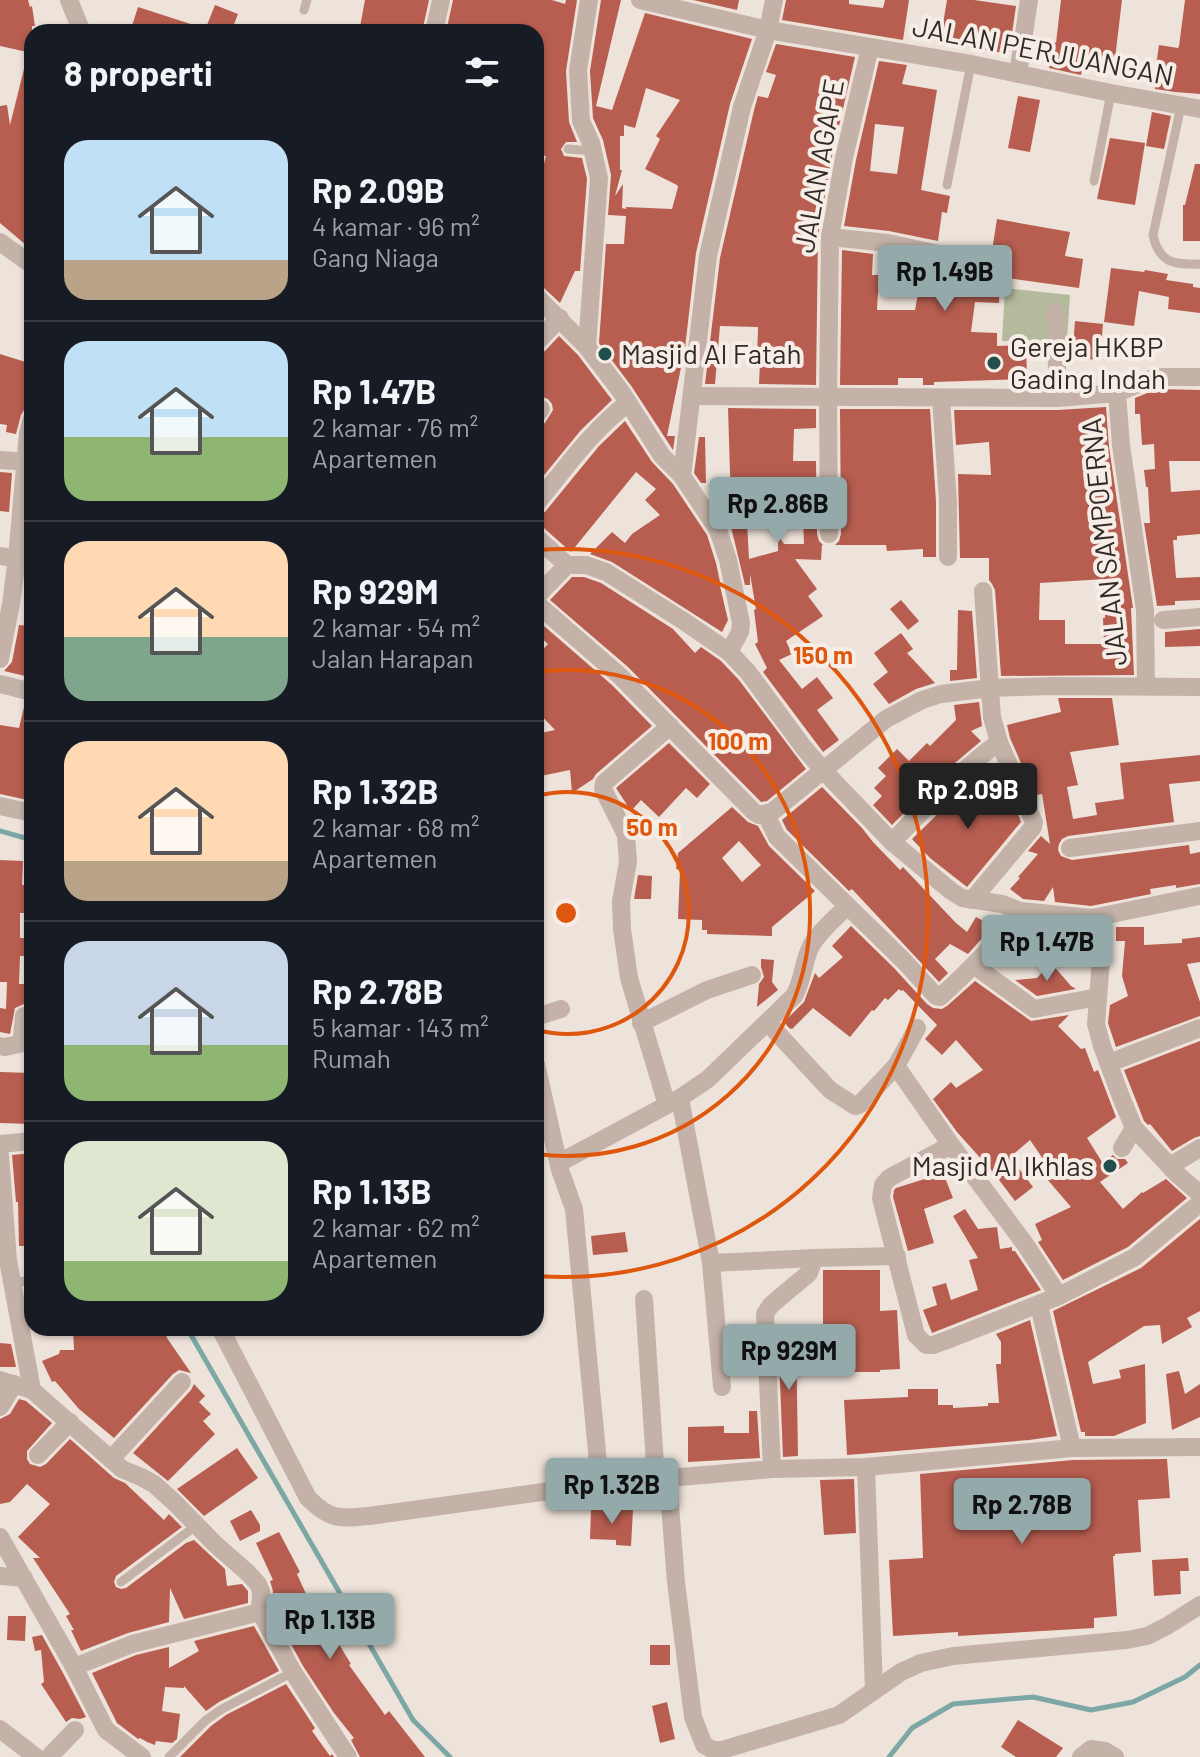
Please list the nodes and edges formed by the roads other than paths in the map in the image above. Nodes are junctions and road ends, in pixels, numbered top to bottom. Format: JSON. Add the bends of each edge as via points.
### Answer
{"nodes":[{"id":1,"x":69,"y":0,"type":"edge"},
{"id":2,"x":441,"y":0,"type":"edge"},
{"id":3,"x":589,"y":0,"type":"edge"},
{"id":4,"x":640,"y":0,"type":"edge"},
{"id":5,"x":774,"y":0,"type":"edge"},
{"id":6,"x":1029,"y":0,"type":"edge"},
{"id":7,"x":710,"y":8,"type":"edge"},
{"id":8,"x":79,"y":24,"type":"edge"},
{"id":9,"x":436,"y":24,"type":"edge"},
{"id":10,"x":768,"y":30,"type":"junction"},
{"id":11,"x":870,"y":47,"type":"junction"},
{"id":12,"x":971,"y":64,"type":"junction"},
{"id":13,"x":1018,"y":74,"type":"junction"},
{"id":14,"x":1111,"y":93,"type":"junction"},
{"id":15,"x":1181,"y":106,"type":"junction"},
{"id":16,"x":1200,"y":109,"type":"edge"},
{"id":17,"x":568,"y":149,"type":"dead end"},
{"id":18,"x":593,"y":151,"type":"junction"},
{"id":19,"x":1094,"y":181,"type":"dead end"},
{"id":20,"x":947,"y":185,"type":"dead end"},
{"id":21,"x":830,"y":237,"type":"junction"},
{"id":22,"x":0,"y":242,"type":"edge"},
{"id":23,"x":24,"y":259,"type":"edge"},
{"id":24,"x":962,"y":259,"type":"dead end"},
{"id":25,"x":1200,"y":264,"type":"edge"},
{"id":26,"x":544,"y":303,"type":"edge"},
{"id":27,"x":1055,"y":311,"type":"dead end"},
{"id":28,"x":560,"y":318,"type":"junction"},
{"id":29,"x":544,"y":335,"type":"edge"},
{"id":30,"x":587,"y":347,"type":"junction"},
{"id":31,"x":1200,"y":377,"type":"edge"},
{"id":32,"x":1117,"y":393,"type":"junction"},
{"id":33,"x":692,"y":396,"type":"junction"},
{"id":34,"x":828,"y":398,"type":"junction"},
{"id":35,"x":941,"y":398,"type":"junction"},
{"id":36,"x":1058,"y":398,"type":"junction"},
{"id":37,"x":628,"y":403,"type":"junction"},
{"id":38,"x":0,"y":460,"type":"edge"},
{"id":39,"x":24,"y":462,"type":"edge"},
{"id":40,"x":682,"y":476,"type":"junction"},
{"id":41,"x":24,"y":494,"type":"edge"},
{"id":42,"x":544,"y":494,"type":"edge"},
{"id":43,"x":829,"y":534,"type":"dead end"},
{"id":44,"x":544,"y":544,"type":"edge"},
{"id":45,"x":948,"y":557,"type":"dead end"},
{"id":46,"x":16,"y":558,"type":"edge"},
{"id":47,"x":567,"y":565,"type":"junction"},
{"id":48,"x":544,"y":591,"type":"edge"},
{"id":49,"x":983,"y":591,"type":"dead end"},
{"id":50,"x":544,"y":607,"type":"edge"},
{"id":51,"x":1200,"y":617,"type":"edge"},
{"id":52,"x":1163,"y":620,"type":"dead end"},
{"id":53,"x":729,"y":652,"type":"junction"},
{"id":54,"x":0,"y":659,"type":"edge"},
{"id":55,"x":0,"y":684,"type":"edge"},
{"id":56,"x":1146,"y":685,"type":"junction"},
{"id":57,"x":1200,"y":687,"type":"edge"},
{"id":58,"x":991,"y":688,"type":"junction"},
{"id":59,"x":24,"y":690,"type":"edge"},
{"id":60,"x":670,"y":726,"type":"junction"},
{"id":61,"x":999,"y":742,"type":"junction"},
{"id":62,"x":823,"y":770,"type":"junction"},
{"id":63,"x":0,"y":806,"type":"edge"},
{"id":64,"x":24,"y":811,"type":"edge"},
{"id":65,"x":766,"y":815,"type":"junction"},
{"id":66,"x":1200,"y":831,"type":"edge"},
{"id":67,"x":892,"y":842,"type":"junction"},
{"id":68,"x":1070,"y":848,"type":"dead end"},
{"id":69,"x":1199,"y":896,"type":"edge"},
{"id":70,"x":972,"y":900,"type":"junction"},
{"id":71,"x":847,"y":906,"type":"junction"},
{"id":72,"x":1020,"y":911,"type":"junction"},
{"id":73,"x":1092,"y":918,"type":"junction"},
{"id":74,"x":975,"y":966,"type":"junction"},
{"id":75,"x":752,"y":975,"type":"dead end"},
{"id":76,"x":1098,"y":997,"type":"junction"},
{"id":77,"x":561,"y":1009,"type":"dead end"},
{"id":78,"x":544,"y":1014,"type":"edge"},
{"id":79,"x":24,"y":1016,"type":"dead end"},
{"id":80,"x":641,"y":1023,"type":"junction"},
{"id":81,"x":768,"y":1023,"type":"junction"},
{"id":82,"x":917,"y":1028,"type":"dead end"},
{"id":83,"x":1200,"y":1028,"type":"edge"},
{"id":84,"x":0,"y":1046,"type":"edge"},
{"id":85,"x":1109,"y":1063,"type":"junction"},
{"id":86,"x":896,"y":1066,"type":"junction"},
{"id":87,"x":544,"y":1098,"type":"edge"},
{"id":88,"x":674,"y":1102,"type":"junction"},
{"id":89,"x":1134,"y":1128,"type":"junction"},
{"id":90,"x":24,"y":1142,"type":"edge"},
{"id":91,"x":0,"y":1144,"type":"edge"},
{"id":92,"x":951,"y":1145,"type":"junction"},
{"id":93,"x":1122,"y":1148,"type":"dead end"},
{"id":94,"x":1200,"y":1148,"type":"edge"},
{"id":95,"x":0,"y":1155,"type":"edge"},
{"id":96,"x":559,"y":1163,"type":"junction"},
{"id":97,"x":1170,"y":1166,"type":"junction"},
{"id":98,"x":1200,"y":1194,"type":"edge"},
{"id":99,"x":1200,"y":1203,"type":"edge"},
{"id":100,"x":2,"y":1212,"type":"edge"},
{"id":101,"x":897,"y":1256,"type":"junction"},
{"id":102,"x":814,"y":1258,"type":"junction"},
{"id":103,"x":711,"y":1263,"type":"junction"},
{"id":104,"x":24,"y":1281,"type":"edge"},
{"id":105,"x":13,"y":1283,"type":"junction"},
{"id":106,"x":1059,"y":1296,"type":"junction"},
{"id":107,"x":644,"y":1299,"type":"dead end"},
{"id":108,"x":1039,"y":1305,"type":"junction"},
{"id":109,"x":224,"y":1336,"type":"edge"},
{"id":110,"x":182,"y":1382,"type":"dead end"},
{"id":111,"x":15,"y":1385,"type":"edge"},
{"id":112,"x":722,"y":1387,"type":"dead end"},
{"id":113,"x":0,"y":1407,"type":"edge"},
{"id":114,"x":70,"y":1422,"type":"junction"},
{"id":115,"x":1072,"y":1448,"type":"junction"},
{"id":116,"x":1198,"y":1451,"type":"edge"},
{"id":117,"x":38,"y":1455,"type":"dead end"},
{"id":118,"x":111,"y":1459,"type":"junction"},
{"id":119,"x":866,"y":1467,"type":"junction"},
{"id":120,"x":772,"y":1469,"type":"junction"},
{"id":121,"x":662,"y":1479,"type":"junction"},
{"id":122,"x":600,"y":1484,"type":"junction"},
{"id":123,"x":197,"y":1525,"type":"junction"},
{"id":124,"x":0,"y":1537,"type":"edge"},
{"id":125,"x":0,"y":1576,"type":"edge"},
{"id":126,"x":24,"y":1578,"type":"junction"},
{"id":127,"x":121,"y":1582,"type":"dead end"},
{"id":128,"x":1200,"y":1605,"type":"edge"},
{"id":129,"x":260,"y":1612,"type":"junction"},
{"id":130,"x":74,"y":1667,"type":"junction"},
{"id":131,"x":293,"y":1672,"type":"junction"},
{"id":132,"x":874,"y":1691,"type":"junction"},
{"id":133,"x":0,"y":1729,"type":"edge"},
{"id":134,"x":75,"y":1730,"type":"dead end"},
{"id":135,"x":704,"y":1754,"type":"edge"},
{"id":136,"x":36,"y":1757,"type":"edge"},
{"id":137,"x":49,"y":1757,"type":"edge"},
{"id":138,"x":142,"y":1757,"type":"edge"},
{"id":139,"x":169,"y":1757,"type":"edge"},
{"id":140,"x":348,"y":1757,"type":"edge"},
{"id":141,"x":1081,"y":1757,"type":"edge"},
{"id":142,"x":1115,"y":1757,"type":"edge"}],
"edges":[{"from":1,"to":8,"type":"street"},
{"from":2,"to":9,"type":"street"},
{"from":3,"to":18,"type":"street","via":[[578,70],[581,121]]},
{"from":4,"to":7,"type":"street","name":"JALAN PERJUANGAN"},
{"from":5,"to":10,"type":"street"},
{"from":6,"to":13,"type":"street"},
{"from":7,"to":10,"type":"street","name":"JALAN PERJUANGAN"},
{"from":10,"to":11,"type":"street","name":"JALAN PERJUANGAN"},
{"from":10,"to":33,"type":"street","via":[[742,107],[708,256]]},
{"from":11,"to":12,"type":"street","name":"JALAN PERJUANGAN"},
{"from":11,"to":21,"type":"street","name":"JALAN AGAPE"},
{"from":12,"to":13,"type":"street","name":"JALAN PERJUANGAN"},
{"from":12,"to":20,"type":"lane"},
{"from":13,"to":14,"type":"street","name":"JALAN PERJUANGAN"},
{"from":14,"to":15,"type":"street","name":"JALAN PERJUANGAN"},
{"from":14,"to":19,"type":"lane"},
{"from":15,"to":16,"type":"street","name":"JALAN PERJUANGAN"},
{"from":15,"to":25,"type":"lane","via":[[1153,235],[1165,259]]},
{"from":17,"to":18,"type":"lane"},
{"from":18,"to":30,"type":"street","via":[[599,178]]},
{"from":21,"to":24,"type":"street"},
{"from":21,"to":34,"type":"street","name":"JALAN AGAPE"},
{"from":22,"to":23,"type":"street"},
{"from":26,"to":28,"type":"street"},
{"from":27,"to":36,"type":"street"},
{"from":28,"to":29,"type":"street"},
{"from":28,"to":30,"type":"street"},
{"from":30,"to":37,"type":"street"},
{"from":31,"to":32,"type":"street","via":[[1155,377]]},
{"from":32,"to":36,"type":"street"},
{"from":32,"to":56,"type":"street","name":"JALAN SAMPOERNA","via":[[1145,610]]},
{"from":33,"to":34,"type":"street"},
{"from":33,"to":40,"type":"street"},
{"from":34,"to":35,"type":"street"},
{"from":34,"to":43,"type":"street","name":"JALAN AGAPE"},
{"from":35,"to":36,"type":"street"},
{"from":35,"to":45,"type":"street"},
{"from":37,"to":40,"type":"street","via":[[662,456]]},
{"from":37,"to":42,"type":"street","via":[[608,418]]},
{"from":38,"to":39,"type":"street"},
{"from":40,"to":53,"type":"street","via":[[718,530],[728,560],[741,623]]},
{"from":41,"to":46,"type":"street"},
{"from":44,"to":47,"type":"street"},
{"from":46,"to":54,"type":"street"},
{"from":47,"to":48,"type":"street"},
{"from":47,"to":53,"type":"street","via":[[606,572]]},
{"from":49,"to":58,"type":"street"},
{"from":50,"to":60,"type":"street"},
{"from":51,"to":52,"type":"street"},
{"from":53,"to":62,"type":"street"},
{"from":55,"to":59,"type":"street"},
{"from":56,"to":57,"type":"street"},
{"from":56,"to":58,"type":"street"},
{"from":58,"to":61,"type":"street"},
{"from":58,"to":62,"type":"street","via":[[922,700],[886,719]]},
{"from":60,"to":65,"type":"street","via":[[754,812]]},
{"from":60,"to":80,"type":"street","via":[[603,789],[629,848],[622,929]]},
{"from":61,"to":67,"type":"street"},
{"from":61,"to":70,"type":"street","via":[[1033,827]]},
{"from":62,"to":65,"type":"street"},
{"from":62,"to":67,"type":"street"},
{"from":63,"to":64,"type":"street"},
{"from":65,"to":71,"type":"street","via":[[777,837]]},
{"from":66,"to":68,"type":"street"},
{"from":67,"to":70,"type":"street","via":[[951,891]]},
{"from":69,"to":73,"type":"street"},
{"from":70,"to":72,"type":"street"},
{"from":71,"to":74,"type":"street","via":[[936,996]]},
{"from":71,"to":81,"type":"street","via":[[819,935],[800,987]]},
{"from":72,"to":73,"type":"street"},
{"from":72,"to":74,"type":"street"},
{"from":73,"to":76,"type":"street","via":[[1101,960]]},
{"from":74,"to":76,"type":"street","via":[[1034,1009]]},
{"from":75,"to":80,"type":"street","via":[[707,990]]},
{"from":76,"to":85,"type":"street","via":[[1096,1024]]},
{"from":77,"to":78,"type":"street"},
{"from":79,"to":84,"type":"street","via":[[19,1044]]},
{"from":80,"to":88,"type":"street"},
{"from":81,"to":86,"type":"street","via":[[830,1090],[855,1106]]},
{"from":81,"to":88,"type":"street","via":[[708,1079]]},
{"from":82,"to":86,"type":"street"},
{"from":83,"to":85,"type":"street"},
{"from":85,"to":89,"type":"street"},
{"from":86,"to":92,"type":"street"},
{"from":87,"to":96,"type":"street"},
{"from":88,"to":96,"type":"street"},
{"from":88,"to":103,"type":"street"},
{"from":89,"to":93,"type":"street"},
{"from":89,"to":97,"type":"street"},
{"from":90,"to":91,"type":"street"},
{"from":92,"to":101,"type":"street","via":[[883,1185],[881,1198]]},
{"from":92,"to":106,"type":"street"},
{"from":94,"to":97,"type":"street"},
{"from":95,"to":100,"type":"street"},
{"from":96,"to":122,"type":"street","via":[[574,1209]]},
{"from":97,"to":98,"type":"street"},
{"from":99,"to":106,"type":"street","via":[[1135,1257]]},
{"from":100,"to":105,"type":"street"},
{"from":101,"to":102,"type":"street"},
{"from":101,"to":108,"type":"street","via":[[916,1335],[926,1345]]},
{"from":102,"to":103,"type":"street"},
{"from":102,"to":120,"type":"street","via":[[809,1273],[765,1314]]},
{"from":103,"to":112,"type":"street"},
{"from":104,"to":105,"type":"lane"},
{"from":105,"to":111,"type":"street"},
{"from":106,"to":108,"type":"street"},
{"from":107,"to":121,"type":"street"},
{"from":108,"to":115,"type":"street"},
{"from":109,"to":122,"type":"street","via":[[308,1498],[322,1512],[350,1518]]},
{"from":110,"to":118,"type":"street"},
{"from":111,"to":113,"type":"street"},
{"from":111,"to":114,"type":"street"},
{"from":114,"to":117,"type":"street"},
{"from":114,"to":118,"type":"street"},
{"from":115,"to":116,"type":"street"},
{"from":115,"to":119,"type":"street"},
{"from":118,"to":123,"type":"street","via":[[154,1484]]},
{"from":119,"to":120,"type":"street"},
{"from":119,"to":132,"type":"street"},
{"from":120,"to":121,"type":"street"},
{"from":121,"to":122,"type":"street"},
{"from":121,"to":135,"type":"street","via":[[693,1717]]},
{"from":123,"to":127,"type":"lane"},
{"from":123,"to":129,"type":"street","via":[[258,1584]]},
{"from":124,"to":126,"type":"street"},
{"from":125,"to":126,"type":"street"},
{"from":126,"to":130,"type":"street"},
{"from":128,"to":132,"type":"street","via":[[1147,1636],[953,1656],[921,1663]]},
{"from":129,"to":130,"type":"street","via":[[132,1644]]},
{"from":129,"to":131,"type":"street"},
{"from":130,"to":138,"type":"street","via":[[106,1730]]},
{"from":131,"to":139,"type":"lane","via":[[222,1709]]},
{"from":131,"to":140,"type":"street"},
{"from":132,"to":135,"type":"street","via":[[839,1715]]},
{"from":133,"to":136,"type":"street"},
{"from":134,"to":137,"type":"street"},
{"from":141,"to":142,"type":"street","via":[[1091,1749]]}]}
